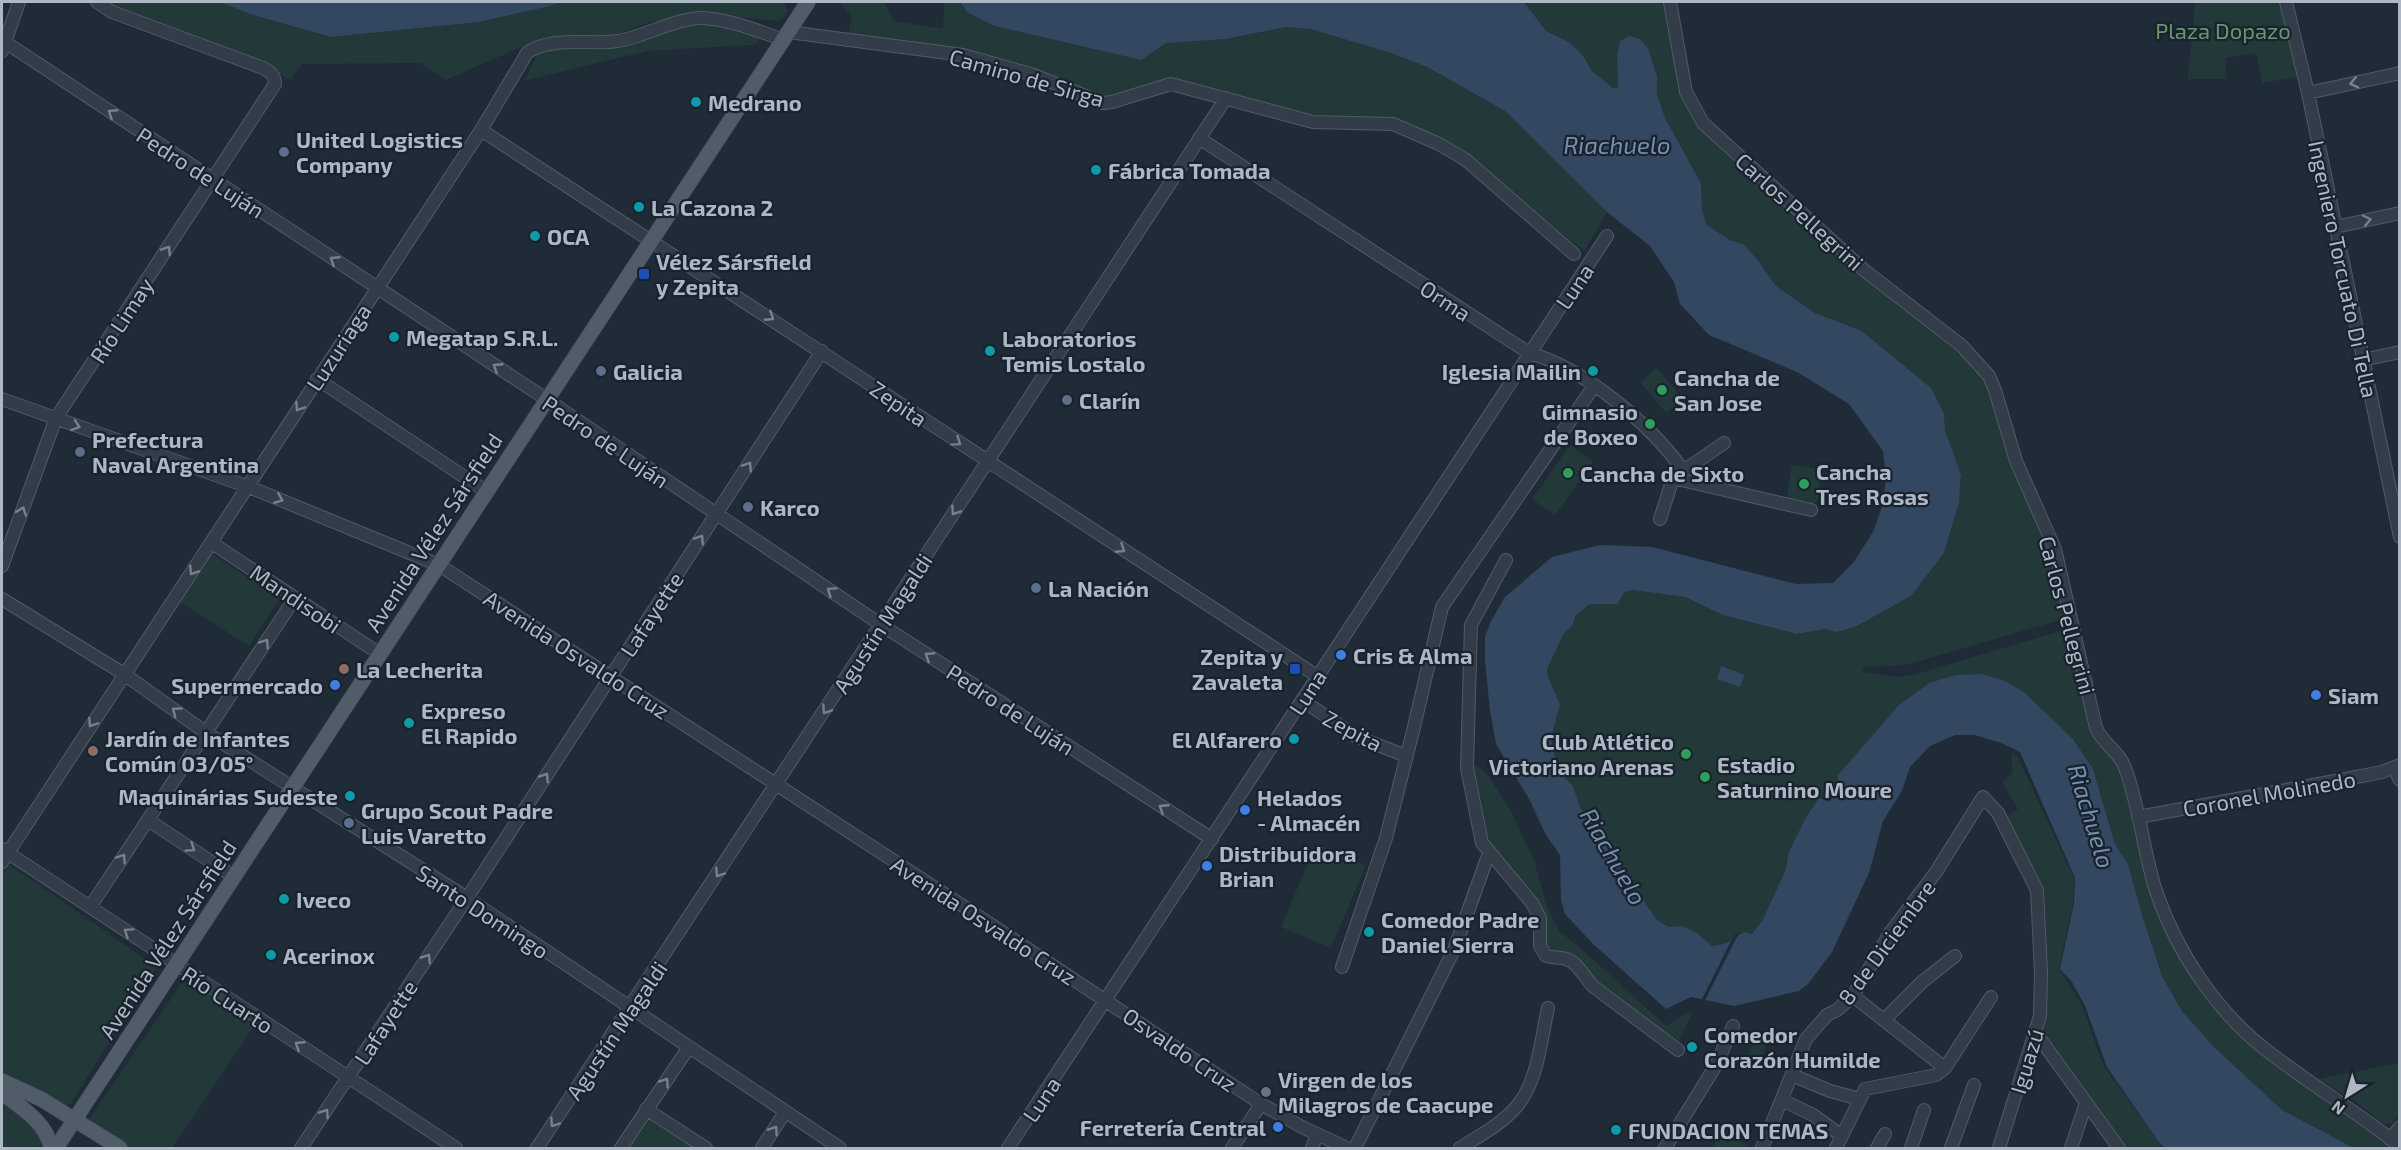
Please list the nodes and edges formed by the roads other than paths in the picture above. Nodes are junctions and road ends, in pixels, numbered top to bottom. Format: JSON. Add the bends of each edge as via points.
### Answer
{"nodes":[{"id":1,"x":19,"y":2,"type":"edge"},
{"id":2,"x":97,"y":2,"type":"edge"},
{"id":3,"x":808,"y":2,"type":"edge"},
{"id":4,"x":1670,"y":2,"type":"edge"},
{"id":5,"x":2286,"y":2,"type":"edge"},
{"id":6,"x":786,"y":36,"type":"junction"},
{"id":7,"x":3,"y":44,"type":"edge"},
{"id":8,"x":2400,"y":72,"type":"edge"},
{"id":9,"x":2308,"y":93,"type":"junction"},
{"id":10,"x":1226,"y":98,"type":"junction"},
{"id":11,"x":481,"y":130,"type":"junction"},
{"id":12,"x":1199,"y":138,"type":"junction"},
{"id":13,"x":213,"y":180,"type":"junction"},
{"id":14,"x":2400,"y":213,"type":"edge"},
{"id":15,"x":2335,"y":226,"type":"junction"},
{"id":16,"x":1607,"y":236,"type":"dead end"},
{"id":17,"x":651,"y":239,"type":"junction"},
{"id":18,"x":1574,"y":254,"type":"dead end"},
{"id":19,"x":377,"y":288,"type":"junction"},
{"id":20,"x":822,"y":351,"type":"junction"},
{"id":21,"x":2400,"y":352,"type":"edge"},
{"id":22,"x":1529,"y":353,"type":"junction"},
{"id":23,"x":2362,"y":360,"type":"junction"},
{"id":24,"x":317,"y":379,"type":"junction"},
{"id":25,"x":1594,"y":386,"type":"junction"},
{"id":26,"x":2,"y":399,"type":"edge"},
{"id":27,"x":546,"y":399,"type":"junction"},
{"id":28,"x":56,"y":418,"type":"junction"},
{"id":29,"x":1724,"y":443,"type":"dead end"},
{"id":30,"x":987,"y":462,"type":"junction"},
{"id":31,"x":1678,"y":474,"type":"junction"},
{"id":32,"x":249,"y":486,"type":"junction"},
{"id":33,"x":487,"y":492,"type":"junction"},
{"id":34,"x":2395,"y":495,"type":"edge"},
{"id":35,"x":1811,"y":510,"type":"dead end"},
{"id":36,"x":716,"y":515,"type":"junction"},
{"id":37,"x":1660,"y":519,"type":"dead end"},
{"id":38,"x":2400,"y":537,"type":"edge"},
{"id":39,"x":212,"y":543,"type":"junction"},
{"id":40,"x":1506,"y":560,"type":"dead end"},
{"id":41,"x":439,"y":565,"type":"junction"},
{"id":42,"x":2,"y":566,"type":"edge"},
{"id":43,"x":295,"y":598,"type":"junction"},
{"id":44,"x":2,"y":599,"type":"edge"},
{"id":45,"x":880,"y":624,"type":"junction"},
{"id":46,"x":380,"y":654,"type":"junction"},
{"id":47,"x":124,"y":674,"type":"junction"},
{"id":48,"x":610,"y":676,"type":"junction"},
{"id":49,"x":1317,"y":676,"type":"junction"},
{"id":50,"x":1302,"y":700,"type":"junction"},
{"id":51,"x":205,"y":732,"type":"junction"},
{"id":52,"x":1406,"y":756,"type":"junction"},
{"id":53,"x":2398,"y":771,"type":"edge"},
{"id":54,"x":777,"y":784,"type":"junction"},
{"id":55,"x":292,"y":789,"type":"junction"},
{"id":56,"x":1983,"y":797,"type":"joint"},
{"id":57,"x":2138,"y":817,"type":"junction"},
{"id":58,"x":148,"y":820,"type":"junction"},
{"id":59,"x":1212,"y":839,"type":"junction"},
{"id":60,"x":1489,"y":853,"type":"junction"},
{"id":61,"x":4,"y":855,"type":"edge"},
{"id":62,"x":234,"y":877,"type":"junction"},
{"id":63,"x":467,"y":898,"type":"junction"},
{"id":64,"x":90,"y":907,"type":"junction"},
{"id":65,"x":1955,"y":956,"type":"dead end"},
{"id":66,"x":176,"y":965,"type":"junction"},
{"id":67,"x":1342,"y":967,"type":"dead end"},
{"id":68,"x":1853,"y":996,"type":"junction"},
{"id":69,"x":1991,"y":997,"type":"dead end"},
{"id":70,"x":1107,"y":1000,"type":"junction"},
{"id":71,"x":1548,"y":1008,"type":"dead end"},
{"id":72,"x":630,"y":1009,"type":"junction"},
{"id":73,"x":1884,"y":1020,"type":"junction"},
{"id":74,"x":1733,"y":1026,"type":"dead end"},
{"id":75,"x":2036,"y":1032,"type":"junction"},
{"id":76,"x":689,"y":1047,"type":"junction"},
{"id":77,"x":1678,"y":1050,"type":"dead end"},
{"id":78,"x":1945,"y":1068,"type":"junction"},
{"id":79,"x":1792,"y":1075,"type":"junction"},
{"id":80,"x":349,"y":1077,"type":"junction"},
{"id":81,"x":2,"y":1081,"type":"edge"},
{"id":82,"x":1974,"y":1085,"type":"dead end"},
{"id":83,"x":2,"y":1091,"type":"edge"},
{"id":84,"x":1862,"y":1094,"type":"junction"},
{"id":85,"x":1782,"y":1100,"type":"junction"},
{"id":86,"x":2086,"y":1103,"type":"junction"},
{"id":87,"x":1261,"y":1104,"type":"junction"},
{"id":88,"x":646,"y":1108,"type":"junction"},
{"id":89,"x":1924,"y":1110,"type":"dead end"},
{"id":90,"x":785,"y":1112,"type":"junction"},
{"id":91,"x":72,"y":1124,"type":"junction"},
{"id":92,"x":2400,"y":1127,"type":"edge"},
{"id":93,"x":1885,"y":1134,"type":"dead end"},
{"id":94,"x":1317,"y":1135,"type":"junction"},
{"id":95,"x":1842,"y":1136,"type":"junction"},
{"id":96,"x":2395,"y":1143,"type":"edge"},
{"id":97,"x":51,"y":1149,"type":"edge"},
{"id":98,"x":56,"y":1149,"type":"edge"},
{"id":99,"x":102,"y":1149,"type":"edge"},
{"id":100,"x":120,"y":1149,"type":"edge"},
{"id":101,"x":301,"y":1149,"type":"edge"},
{"id":102,"x":456,"y":1149,"type":"edge"},
{"id":103,"x":537,"y":1149,"type":"edge"},
{"id":104,"x":621,"y":1149,"type":"edge"},
{"id":105,"x":706,"y":1149,"type":"edge"},
{"id":106,"x":762,"y":1149,"type":"edge"},
{"id":107,"x":840,"y":1149,"type":"edge"},
{"id":108,"x":1008,"y":1149,"type":"edge"},
{"id":109,"x":1232,"y":1149,"type":"edge"},
{"id":110,"x":1312,"y":1149,"type":"edge"},
{"id":111,"x":1347,"y":1149,"type":"edge"},
{"id":112,"x":1355,"y":1149,"type":"edge"},
{"id":113,"x":1460,"y":1149,"type":"edge"},
{"id":114,"x":1665,"y":1149,"type":"edge"},
{"id":115,"x":1762,"y":1149,"type":"edge"},
{"id":116,"x":1836,"y":1149,"type":"edge"},
{"id":117,"x":1877,"y":1149,"type":"edge"},
{"id":118,"x":1911,"y":1149,"type":"edge"},
{"id":119,"x":1951,"y":1149,"type":"edge"},
{"id":120,"x":1999,"y":1149,"type":"edge"},
{"id":121,"x":2070,"y":1149,"type":"edge"},
{"id":122,"x":2119,"y":1149,"type":"edge"}],
"edges":[{"from":1,"to":7,"type":"street"},
{"from":2,"to":13,"type":"street","name":"Río Limay","via":[[112,12],[263,68],[275,78],[272,90]]},
{"from":3,"to":6,"type":"main road","name":"Avenida Vélez Sársfield"},
{"from":4,"to":57,"type":"street","name":"Carlos Pellegrini","via":[[1686,92],[1703,123],[1864,270],[1954,339],[1989,376],[2016,461],[2055,549],[2096,728],[2125,766]]},
{"from":5,"to":9,"type":"street","name":"Ingeniero Torcuato Di Tella"},
{"from":6,"to":10,"type":"street","name":"Camino de Sirga","via":[[963,55],[1034,75],[1103,103],[1171,84]]},
{"from":6,"to":11,"type":"street","name":"Luzuriaga","via":[[695,18],[617,42],[582,41],[536,47],[527,53]]},
{"from":6,"to":17,"type":"main road","name":"Avenida Vélez Sársfield"},
{"from":13,"to":7,"type":"street","name":"Pedro de Luján","one_way":true},
{"from":8,"to":9,"type":"street","one_way":true},
{"from":9,"to":15,"type":"street","name":"Ingeniero Torcuato Di Tella"},
{"from":10,"to":12,"type":"street","name":"Agustín Magaldi"},
{"from":10,"to":18,"type":"street","name":"Camino de Sirga","via":[[1313,122],[1393,124],[1439,144],[1466,160]]},
{"from":11,"to":17,"type":"street","name":"Zepita"},
{"from":11,"to":19,"type":"street","name":"Luzuriaga"},
{"from":12,"to":22,"type":"street","name":"Orma"},
{"from":12,"to":30,"type":"street","name":"Agustín Magaldi"},
{"from":19,"to":13,"type":"street","name":"Pedro de Luján","one_way":true},
{"from":28,"to":13,"type":"street","name":"Río Limay","one_way":true},
{"from":15,"to":14,"type":"street","one_way":true},
{"from":15,"to":23,"type":"street","name":"Ingeniero Torcuato Di Tella"},
{"from":16,"to":22,"type":"street","name":"Luna"},
{"from":17,"to":20,"type":"street","name":"Zepita","one_way":true},
{"from":17,"to":27,"type":"main road","name":"Avenida Vélez Sársfield"},
{"from":19,"to":24,"type":"street","name":"Luzuriaga"},
{"from":27,"to":19,"type":"street","name":"Pedro de Luján","one_way":true},
{"from":20,"to":30,"type":"street","name":"Zepita","one_way":true},
{"from":36,"to":20,"type":"street","name":"Lafayette","one_way":true},
{"from":21,"to":23,"type":"street"},
{"from":22,"to":25,"type":"street","name":"Orma","via":[[1550,359]]},
{"from":22,"to":49,"type":"street","name":"Luna"},
{"from":23,"to":34,"type":"street","name":"Ingeniero Torcuato Di Tella"},
{"from":24,"to":32,"type":"street","name":"Luzuriaga","one_way":true},
{"from":24,"to":33,"type":"street"},
{"from":25,"to":31,"type":"street","name":"Orma","via":[[1622,405],[1671,452]]},
{"from":25,"to":52,"type":"street","via":[[1442,607]]},
{"from":26,"to":28,"type":"street","name":"Avenida Osvaldo Cruz"},
{"from":27,"to":33,"type":"main road","name":"Avenida Vélez Sársfield"},
{"from":27,"to":36,"type":"street","name":"Pedro de Luján"},
{"from":28,"to":32,"type":"street","name":"Avenida Osvaldo Cruz","one_way":true},
{"from":42,"to":28,"type":"street","name":"Río Limay","one_way":true},
{"from":29,"to":31,"type":"street"},
{"from":30,"to":45,"type":"street","name":"Agustín Magaldi","one_way":true},
{"from":30,"to":49,"type":"street","name":"Zepita","one_way":true},
{"from":31,"to":35,"type":"street"},
{"from":31,"to":37,"type":"street"},
{"from":32,"to":39,"type":"street","name":"Luzuriaga"},
{"from":32,"to":41,"type":"street","name":"Avenida Osvaldo Cruz","one_way":true},
{"from":33,"to":41,"type":"main road","name":"Avenida Vélez Sársfield"},
{"from":34,"to":38,"type":"street","name":"Ingeniero Torcuato Di Tella"},
{"from":45,"to":36,"type":"street","name":"Pedro de Luján","one_way":true},
{"from":48,"to":36,"type":"street","name":"Lafayette","one_way":true},
{"from":39,"to":43,"type":"street","name":"Mandisobi"},
{"from":39,"to":47,"type":"street","name":"Luzuriaga","one_way":true},
{"from":40,"to":60,"type":"street","via":[[1471,625],[1467,768],[1482,843]]},
{"from":41,"to":46,"type":"main road","name":"Avenida Vélez Sársfield"},
{"from":41,"to":48,"type":"street","name":"Avenida Osvaldo Cruz"},
{"from":43,"to":46,"type":"street","name":"Mandisobi"},
{"from":51,"to":43,"type":"street","one_way":true},
{"from":44,"to":47,"type":"street","name":"Santo Domingo"},
{"from":45,"to":54,"type":"street","name":"Agustín Magaldi","one_way":true},
{"from":59,"to":45,"type":"street","name":"Pedro de Luján","one_way":true},
{"from":46,"to":55,"type":"main road","name":"Avenida Vélez Sársfield"},
{"from":51,"to":47,"type":"street","name":"Santo Domingo","one_way":true},
{"from":47,"to":61,"type":"street","name":"Luzuriaga","one_way":true},
{"from":48,"to":54,"type":"street","name":"Avenida Osvaldo Cruz"},
{"from":63,"to":48,"type":"street","name":"Lafayette","one_way":true},
{"from":49,"to":50,"type":"street","name":"Luna"},
{"from":50,"to":52,"type":"street","name":"Zepita","via":[[1354,736]]},
{"from":50,"to":59,"type":"street","name":"Luna"},
{"from":51,"to":55,"type":"street","name":"Santo Domingo"},
{"from":51,"to":58,"type":"street"},
{"from":52,"to":67,"type":"street","via":[[1386,838]]},
{"from":53,"to":57,"type":"street","name":"Coronel Molinedo"},
{"from":54,"to":70,"type":"street","name":"Avenida Osvaldo Cruz"},
{"from":54,"to":72,"type":"street","name":"Agustín Magaldi","one_way":true},
{"from":55,"to":62,"type":"main road","name":"Avenida Vélez Sársfield"},
{"from":55,"to":63,"type":"street","name":"Santo Domingo"},
{"from":56,"to":68,"type":"street","name":"8 de Diciembre","via":[[1936,872],[1890,933]]},
{"from":56,"to":75,"type":"street","name":"Iguazú","via":[[1998,813],[2037,890],[2042,972]]},
{"from":57,"to":96,"type":"street","name":"Carlos Pellegrini","via":[[2156,891],[2170,927],[2211,993],[2269,1053]]},
{"from":58,"to":62,"type":"street","one_way":true},
{"from":64,"to":58,"type":"street","one_way":true},
{"from":59,"to":70,"type":"street","name":"Luna"},
{"from":60,"to":77,"type":"street","via":[[1532,903],[1540,918],[1540,946],[1546,956],[1567,959],[1577,966],[1594,987]]},
{"from":60,"to":112,"type":"street","via":[[1454,950]]},
{"from":61,"to":64,"type":"street","name":"Río Cuarto"},
{"from":62,"to":66,"type":"main road","name":"Avenida Vélez Sársfield"},
{"from":63,"to":72,"type":"street","name":"Santo Domingo"},
{"from":80,"to":63,"type":"street","name":"Lafayette","one_way":true},
{"from":66,"to":64,"type":"street","name":"Río Cuarto","one_way":true},
{"from":65,"to":73,"type":"street"},
{"from":80,"to":66,"type":"street","name":"Río Cuarto","one_way":true},
{"from":66,"to":91,"type":"main road","name":"Avenida Vélez Sársfield"},
{"from":68,"to":73,"type":"street"},
{"from":68,"to":79,"type":"street","name":"8 de Diciembre","via":[[1827,1015],[1806,1039]]},
{"from":69,"to":78,"type":"street"},
{"from":70,"to":87,"type":"street","name":"Osvaldo Cruz"},
{"from":70,"to":108,"type":"street","name":"Luna"},
{"from":71,"to":113,"type":"street","via":[[1530,1082],[1518,1105]]},
{"from":72,"to":76,"type":"street","name":"Santo Domingo"},
{"from":72,"to":103,"type":"street","name":"Agustín Magaldi","one_way":true},
{"from":73,"to":78,"type":"street"},
{"from":74,"to":114,"type":"street","via":[[1716,1065]]},
{"from":75,"to":86,"type":"street"},
{"from":75,"to":120,"type":"street","name":"Iguazú"},
{"from":88,"to":76,"type":"street","one_way":true},
{"from":76,"to":90,"type":"street","name":"Santo Domingo"},
{"from":78,"to":84,"type":"street","via":[[1936,1075]]},
{"from":79,"to":84,"type":"street","via":[[1830,1091]]},
{"from":79,"to":85,"type":"street","name":"8 de Diciembre"},
{"from":101,"to":80,"type":"street","name":"Lafayette","one_way":true},
{"from":80,"to":102,"type":"street","name":"Río Cuarto"},
{"from":81,"to":91,"type":"main road","via":[[41,1099]]},
{"from":82,"to":119,"type":"street"},
{"from":83,"to":91,"type":"main road"},
{"from":83,"to":97,"type":"main road","via":[[40,1126]]},
{"from":84,"to":95,"type":"street"},
{"from":85,"to":95,"type":"street"},
{"from":85,"to":115,"type":"street","name":"8 de Diciembre"},
{"from":86,"to":121,"type":"street"},
{"from":86,"to":122,"type":"street"},
{"from":87,"to":94,"type":"street","name":"Osvaldo Cruz"},
{"from":87,"to":109,"type":"street"},
{"from":88,"to":104,"type":"street"},
{"from":88,"to":105,"type":"street"},
{"from":89,"to":118,"type":"street"},
{"from":106,"to":90,"type":"street","one_way":true},
{"from":90,"to":107,"type":"street","name":"Santo Domingo"},
{"from":91,"to":98,"type":"main road","name":"Avenida Vélez Sársfield"},
{"from":91,"to":99,"type":"main road"},
{"from":91,"to":100,"type":"main road"},
{"from":92,"to":96,"type":"street"},
{"from":93,"to":117,"type":"street"},
{"from":94,"to":110,"type":"street"},
{"from":94,"to":111,"type":"street","name":"Osvaldo Cruz"},
{"from":95,"to":116,"type":"street"}]}
